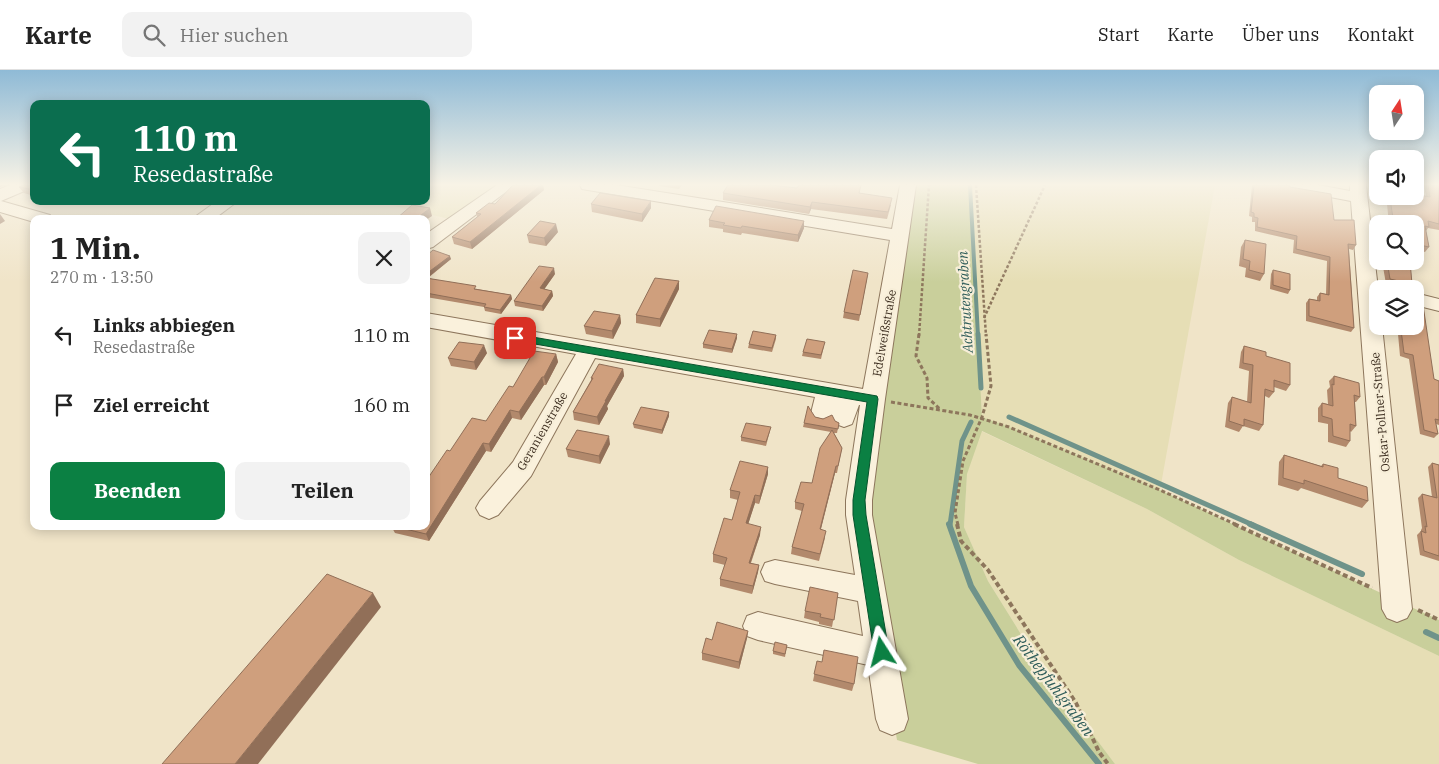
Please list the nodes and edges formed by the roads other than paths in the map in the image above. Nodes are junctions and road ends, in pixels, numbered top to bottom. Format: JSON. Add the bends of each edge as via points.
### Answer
{"nodes":[{"id":1,"x":460,"y":217,"type":"edge"},
{"id":2,"x":789,"y":217,"type":"edge"},
{"id":3,"x":904,"y":217,"type":"edge"},
{"id":4,"x":1363,"y":217,"type":"edge"},
{"id":5,"x":901,"y":236,"type":"junction"},
{"id":6,"x":430,"y":239,"type":"edge"},
{"id":7,"x":1372,"y":280,"type":"edge"},
{"id":8,"x":1424,"y":301,"type":"edge"},
{"id":9,"x":1439,"y":305,"type":"edge"},
{"id":10,"x":430,"y":321,"type":"edge"},
{"id":11,"x":1376,"y":335,"type":"edge"},
{"id":12,"x":589,"y":350,"type":"junction"},
{"id":13,"x":873,"y":399,"type":"junction"},
{"id":14,"x":489,"y":508,"type":"dead end"},
{"id":15,"x":775,"y":572,"type":"dead end"},
{"id":16,"x":872,"y":590,"type":"junction"},
{"id":17,"x":1397,"y":605,"type":"road end"},
{"id":18,"x":758,"y":626,"type":"dead end"},
{"id":19,"x":882,"y":652,"type":"junction"},
{"id":20,"x":892,"y":719,"type":"dead end"}],
"edges":[{"from":1,"to":6,"type":"street"},
{"from":2,"to":5,"type":"street"},
{"from":3,"to":5,"type":"street","name":"Edelweißstraße"},
{"from":4,"to":7,"type":"street","name":"Oskar-Pollner-Straße"},
{"from":5,"to":13,"type":"street","name":"Edelweißstraße"},
{"from":8,"to":9,"type":"street"},
{"from":10,"to":12,"type":"street"},
{"from":11,"to":17,"type":"street","name":"Oskar-Pollner-Straße"},
{"from":12,"to":13,"type":"street","via":[[698,362],[836,405]]},
{"from":12,"to":14,"type":"street","name":"Geranienstraße","via":[[522,469]]},
{"from":13,"to":16,"type":"street","name":"Edelweißstraße","via":[[859,500]]},
{"from":15,"to":16,"type":"street"},
{"from":16,"to":19,"type":"street","name":"Edelweißstraße"},
{"from":18,"to":19,"type":"street"},
{"from":19,"to":20,"type":"street","name":"Edelweißstraße"}]}
